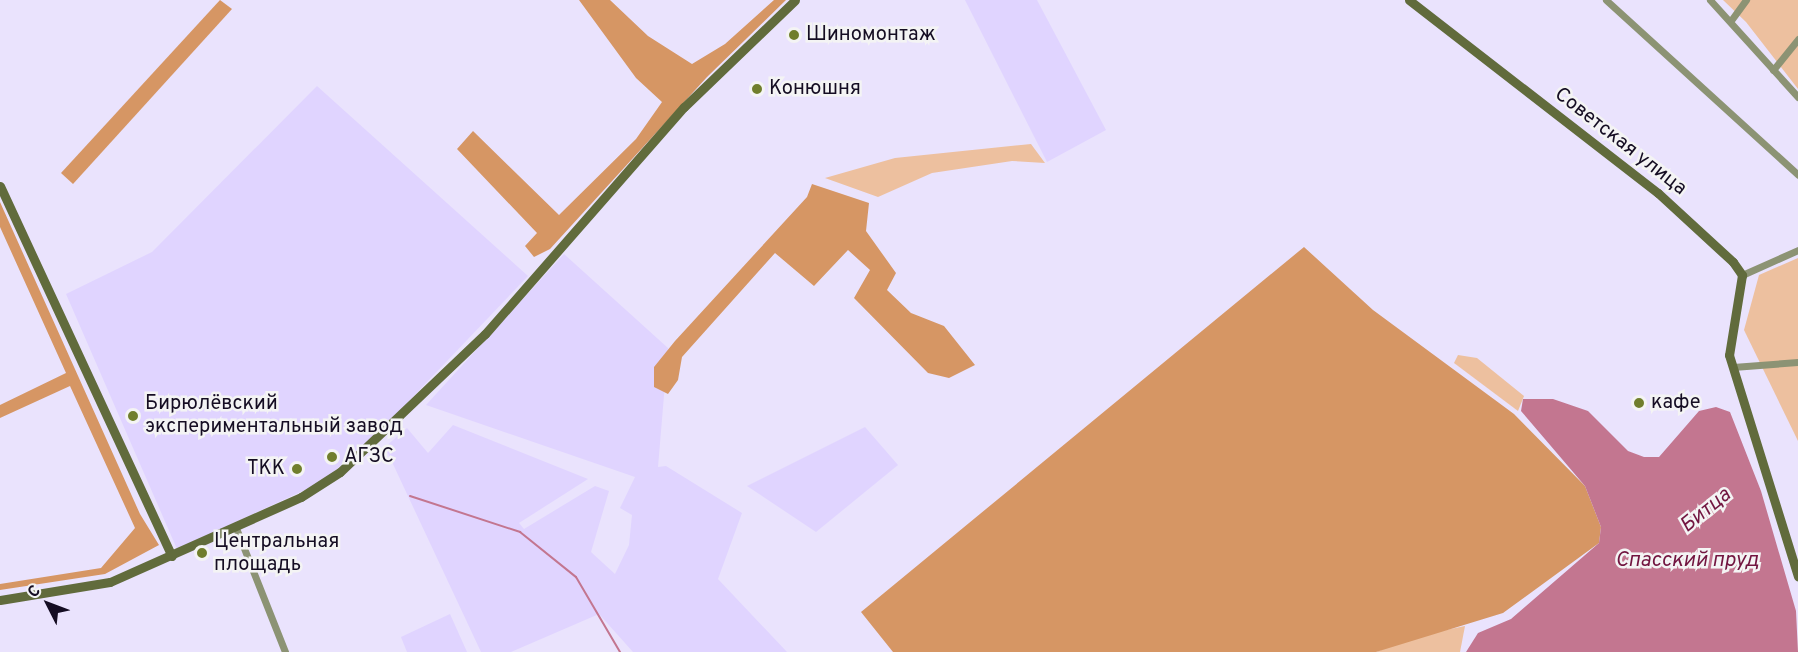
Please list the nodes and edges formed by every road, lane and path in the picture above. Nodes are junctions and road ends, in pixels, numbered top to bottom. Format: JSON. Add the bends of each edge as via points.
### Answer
{"nodes":[{"id":1,"x":795,"y":0,"type":"edge"},
{"id":2,"x":1409,"y":0,"type":"edge"},
{"id":3,"x":1606,"y":0,"type":"edge"},
{"id":4,"x":1710,"y":0,"type":"edge"},
{"id":5,"x":1746,"y":0,"type":"edge"},
{"id":6,"x":1732,"y":19,"type":"junction"},
{"id":7,"x":1798,"y":39,"type":"edge"},
{"id":8,"x":1773,"y":70,"type":"junction"},
{"id":9,"x":1798,"y":97,"type":"edge"},
{"id":10,"x":1798,"y":175,"type":"edge"},
{"id":11,"x":0,"y":186,"type":"edge"},
{"id":12,"x":1798,"y":250,"type":"edge"},
{"id":13,"x":1742,"y":275,"type":"junction"},
{"id":14,"x":1798,"y":362,"type":"edge"},
{"id":15,"x":1733,"y":367,"type":"junction"},
{"id":16,"x":236,"y":528,"type":"junction"},
{"id":17,"x":172,"y":556,"type":"junction"},
{"id":18,"x":1798,"y":576,"type":"edge"},
{"id":19,"x":0,"y":600,"type":"edge"},
{"id":20,"x":285,"y":652,"type":"edge"}],
"edges":[{"from":1,"to":16,"type":"street","via":[[684,107],[550,264],[390,429],[321,485]]},
{"from":2,"to":13,"type":"street","name":"Советская улица","via":[[1658,193]]},
{"from":3,"to":10,"type":"street"},
{"from":4,"to":6,"type":"street"},
{"from":5,"to":6,"type":"street"},
{"from":6,"to":8,"type":"street"},
{"from":7,"to":8,"type":"street"},
{"from":8,"to":9,"type":"street"},
{"from":11,"to":17,"type":"street"},
{"from":12,"to":13,"type":"street"},
{"from":13,"to":15,"type":"street","via":[[1728,348]]},
{"from":14,"to":15,"type":"street"},
{"from":15,"to":18,"type":"street"},
{"from":16,"to":17,"type":"street"},
{"from":16,"to":20,"type":"street"},
{"from":17,"to":19,"type":"street","via":[[100,585]]}]}
